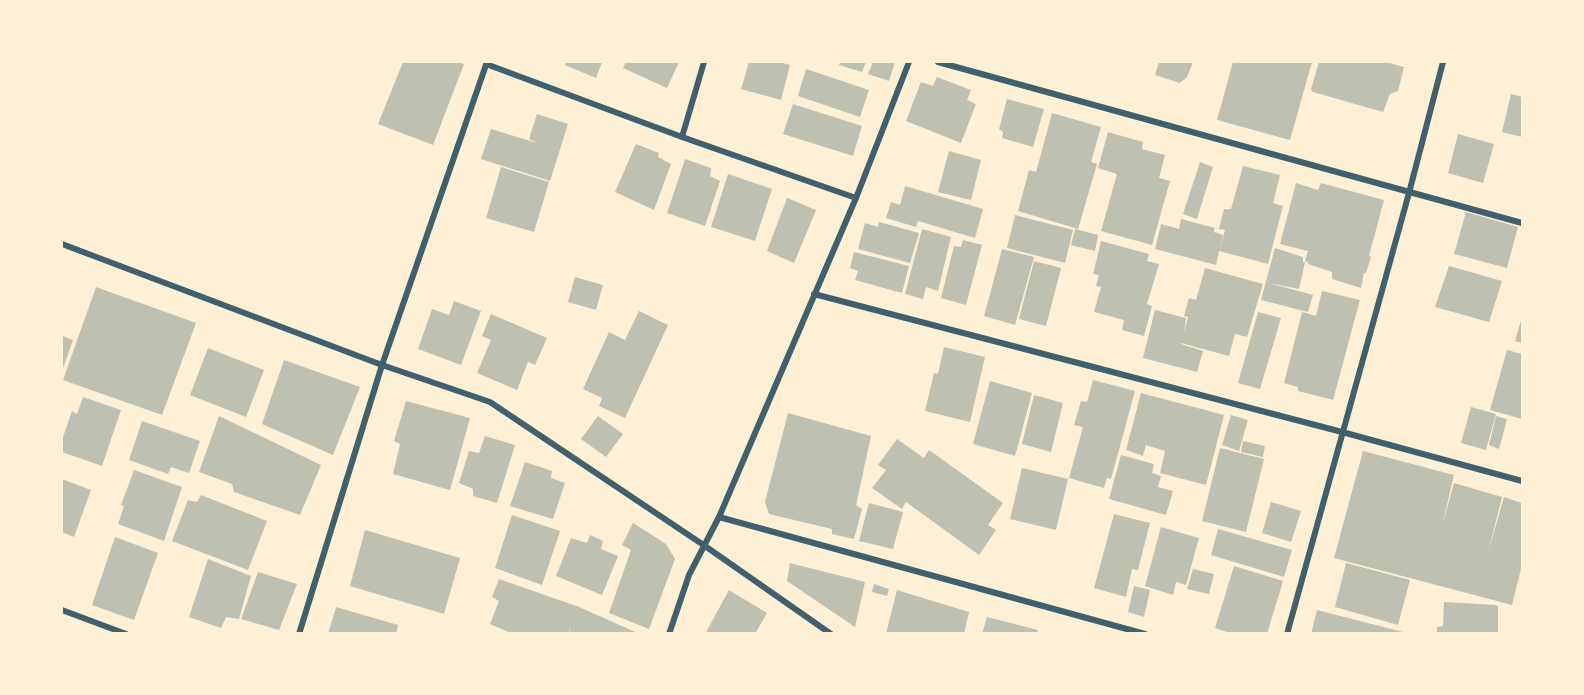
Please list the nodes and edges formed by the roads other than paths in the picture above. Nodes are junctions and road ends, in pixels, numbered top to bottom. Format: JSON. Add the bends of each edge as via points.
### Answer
{"nodes":[{"id":1,"x":704,"y":62,"type":"edge"},
{"id":2,"x":909,"y":62,"type":"edge"},
{"id":3,"x":938,"y":62,"type":"edge"},
{"id":4,"x":1443,"y":62,"type":"edge"},
{"id":5,"x":486,"y":63,"type":"edge"},
{"id":6,"x":682,"y":137,"type":"junction"},
{"id":7,"x":1409,"y":193,"type":"junction"},
{"id":8,"x":856,"y":198,"type":"junction"},
{"id":9,"x":1522,"y":223,"type":"edge"},
{"id":10,"x":62,"y":244,"type":"edge"},
{"id":11,"x":814,"y":294,"type":"junction"},
{"id":12,"x":382,"y":365,"type":"junction"},
{"id":13,"x":1342,"y":432,"type":"junction"},
{"id":14,"x":1522,"y":481,"type":"edge"},
{"id":15,"x":719,"y":517,"type":"junction"},
{"id":16,"x":705,"y":546,"type":"junction"},
{"id":17,"x":62,"y":610,"type":"edge"},
{"id":18,"x":126,"y":633,"type":"edge"},
{"id":19,"x":298,"y":633,"type":"edge"},
{"id":20,"x":669,"y":633,"type":"edge"},
{"id":21,"x":831,"y":633,"type":"edge"},
{"id":22,"x":1145,"y":633,"type":"edge"},
{"id":23,"x":1287,"y":633,"type":"edge"}],
"edges":[{"from":1,"to":6,"type":"street"},
{"from":2,"to":8,"type":"street"},
{"from":3,"to":7,"type":"street"},
{"from":4,"to":7,"type":"street"},
{"from":5,"to":6,"type":"street"},
{"from":5,"to":12,"type":"street"},
{"from":6,"to":8,"type":"street"},
{"from":7,"to":9,"type":"street"},
{"from":7,"to":13,"type":"street"},
{"from":8,"to":11,"type":"street"},
{"from":10,"to":12,"type":"street"},
{"from":11,"to":13,"type":"street"},
{"from":11,"to":15,"type":"street"},
{"from":12,"to":16,"type":"street","via":[[490,402]]},
{"from":12,"to":19,"type":"street"},
{"from":13,"to":14,"type":"street"},
{"from":13,"to":23,"type":"street"},
{"from":15,"to":16,"type":"street"},
{"from":15,"to":22,"type":"street"},
{"from":16,"to":20,"type":"street","via":[[689,575]]},
{"from":16,"to":21,"type":"street"},
{"from":17,"to":18,"type":"street"}]}
